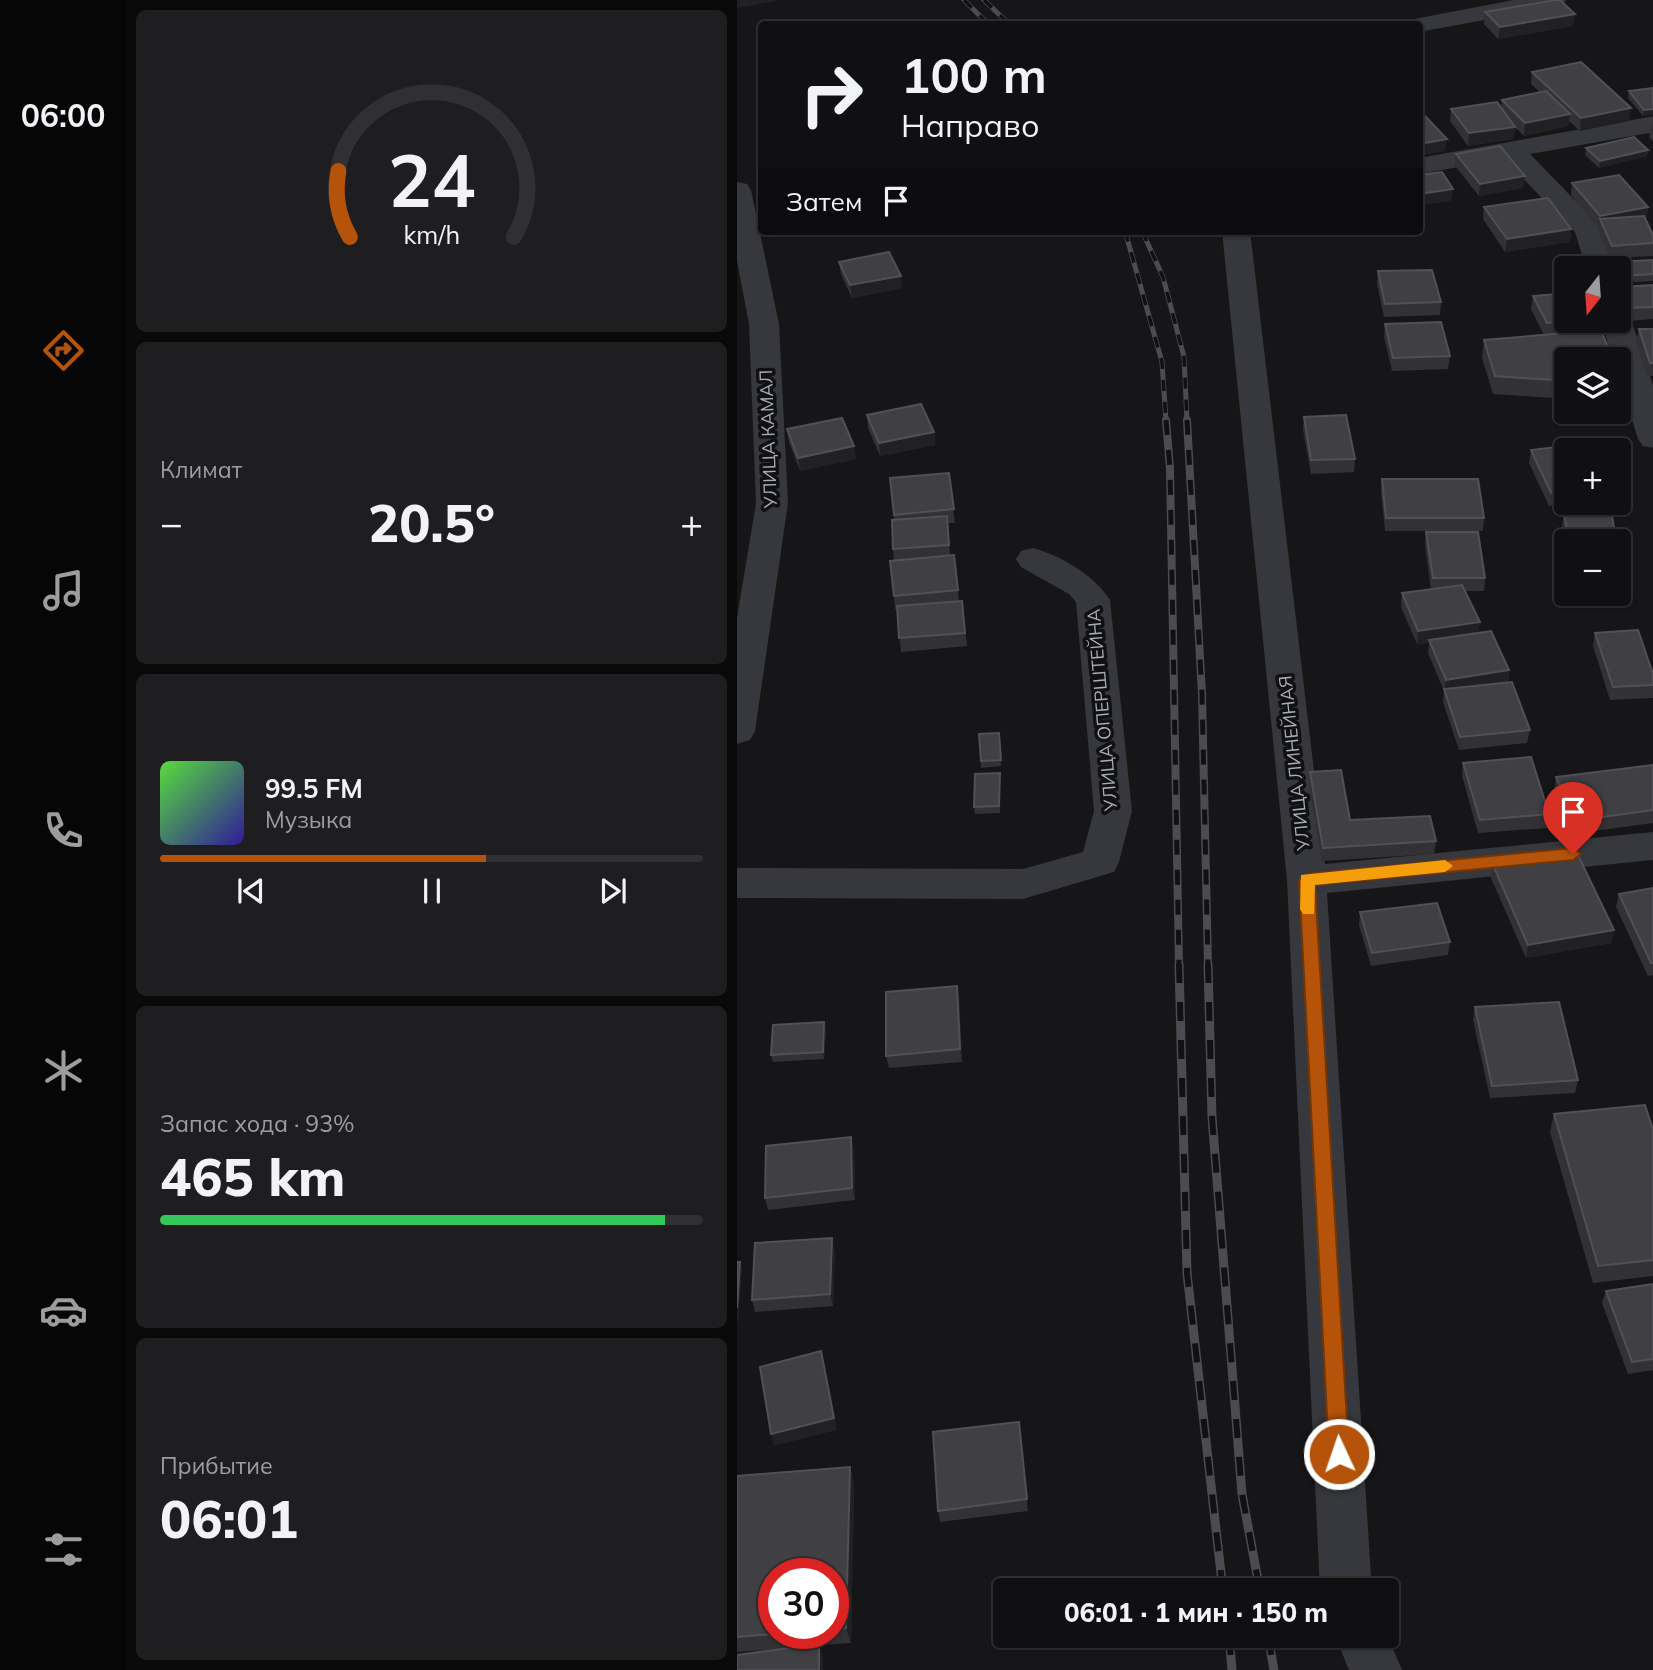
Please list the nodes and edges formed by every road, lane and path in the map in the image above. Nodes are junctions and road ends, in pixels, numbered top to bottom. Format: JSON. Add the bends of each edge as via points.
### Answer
{"nodes":[{"id":1,"x":1554,"y":0,"type":"edge"},
{"id":2,"x":1423,"y":24,"type":"edge"},
{"id":3,"x":1653,"y":124,"type":"edge"},
{"id":4,"x":1511,"y":150,"type":"junction"},
{"id":5,"x":1423,"y":165,"type":"edge"},
{"id":6,"x":737,"y":190,"type":"edge"},
{"id":7,"x":1236,"y":235,"type":"edge"},
{"id":8,"x":1596,"y":256,"type":"edge"},
{"id":9,"x":1631,"y":329,"type":"edge"},
{"id":10,"x":1653,"y":332,"type":"edge"},
{"id":11,"x":1620,"y":333,"type":"edge"},
{"id":12,"x":1653,"y":439,"type":"edge"},
{"id":13,"x":1033,"y":559,"type":"dead end"},
{"id":14,"x":737,"y":731,"type":"edge"},
{"id":15,"x":1653,"y":846,"type":"edge"},
{"id":16,"x":1307,"y":880,"type":"junction"},
{"id":17,"x":737,"y":883,"type":"edge"},
{"id":18,"x":1345,"y":1578,"type":"edge"},
{"id":19,"x":1366,"y":1648,"type":"edge"},
{"id":20,"x":1376,"y":1670,"type":"edge"}],
"edges":[{"from":1,"to":2,"type":"street"},
{"from":3,"to":4,"type":"street"},
{"from":4,"to":5,"type":"street"},
{"from":4,"to":8,"type":"street","via":[[1588,230]]},
{"from":6,"to":14,"type":"street","name":"УЛИЦА КАМАЛ","via":[[764,324],[772,503]]},
{"from":7,"to":16,"type":"street","name":"УЛИЦА ЛИНЕЙНАЯ"},
{"from":9,"to":10,"type":"street"},
{"from":11,"to":12,"type":"street"},
{"from":13,"to":17,"type":"street","name":"УЛИЦА ОПЕРШТЕЙНА","via":[[1081,586],[1093,600],[1113,811],[1100,862],[1023,884]]},
{"from":15,"to":16,"type":"street"},
{"from":16,"to":18,"type":"street","name":"УЛИЦА ЛИНЕЙНАЯ"},
{"from":19,"to":20,"type":"street"}]}
